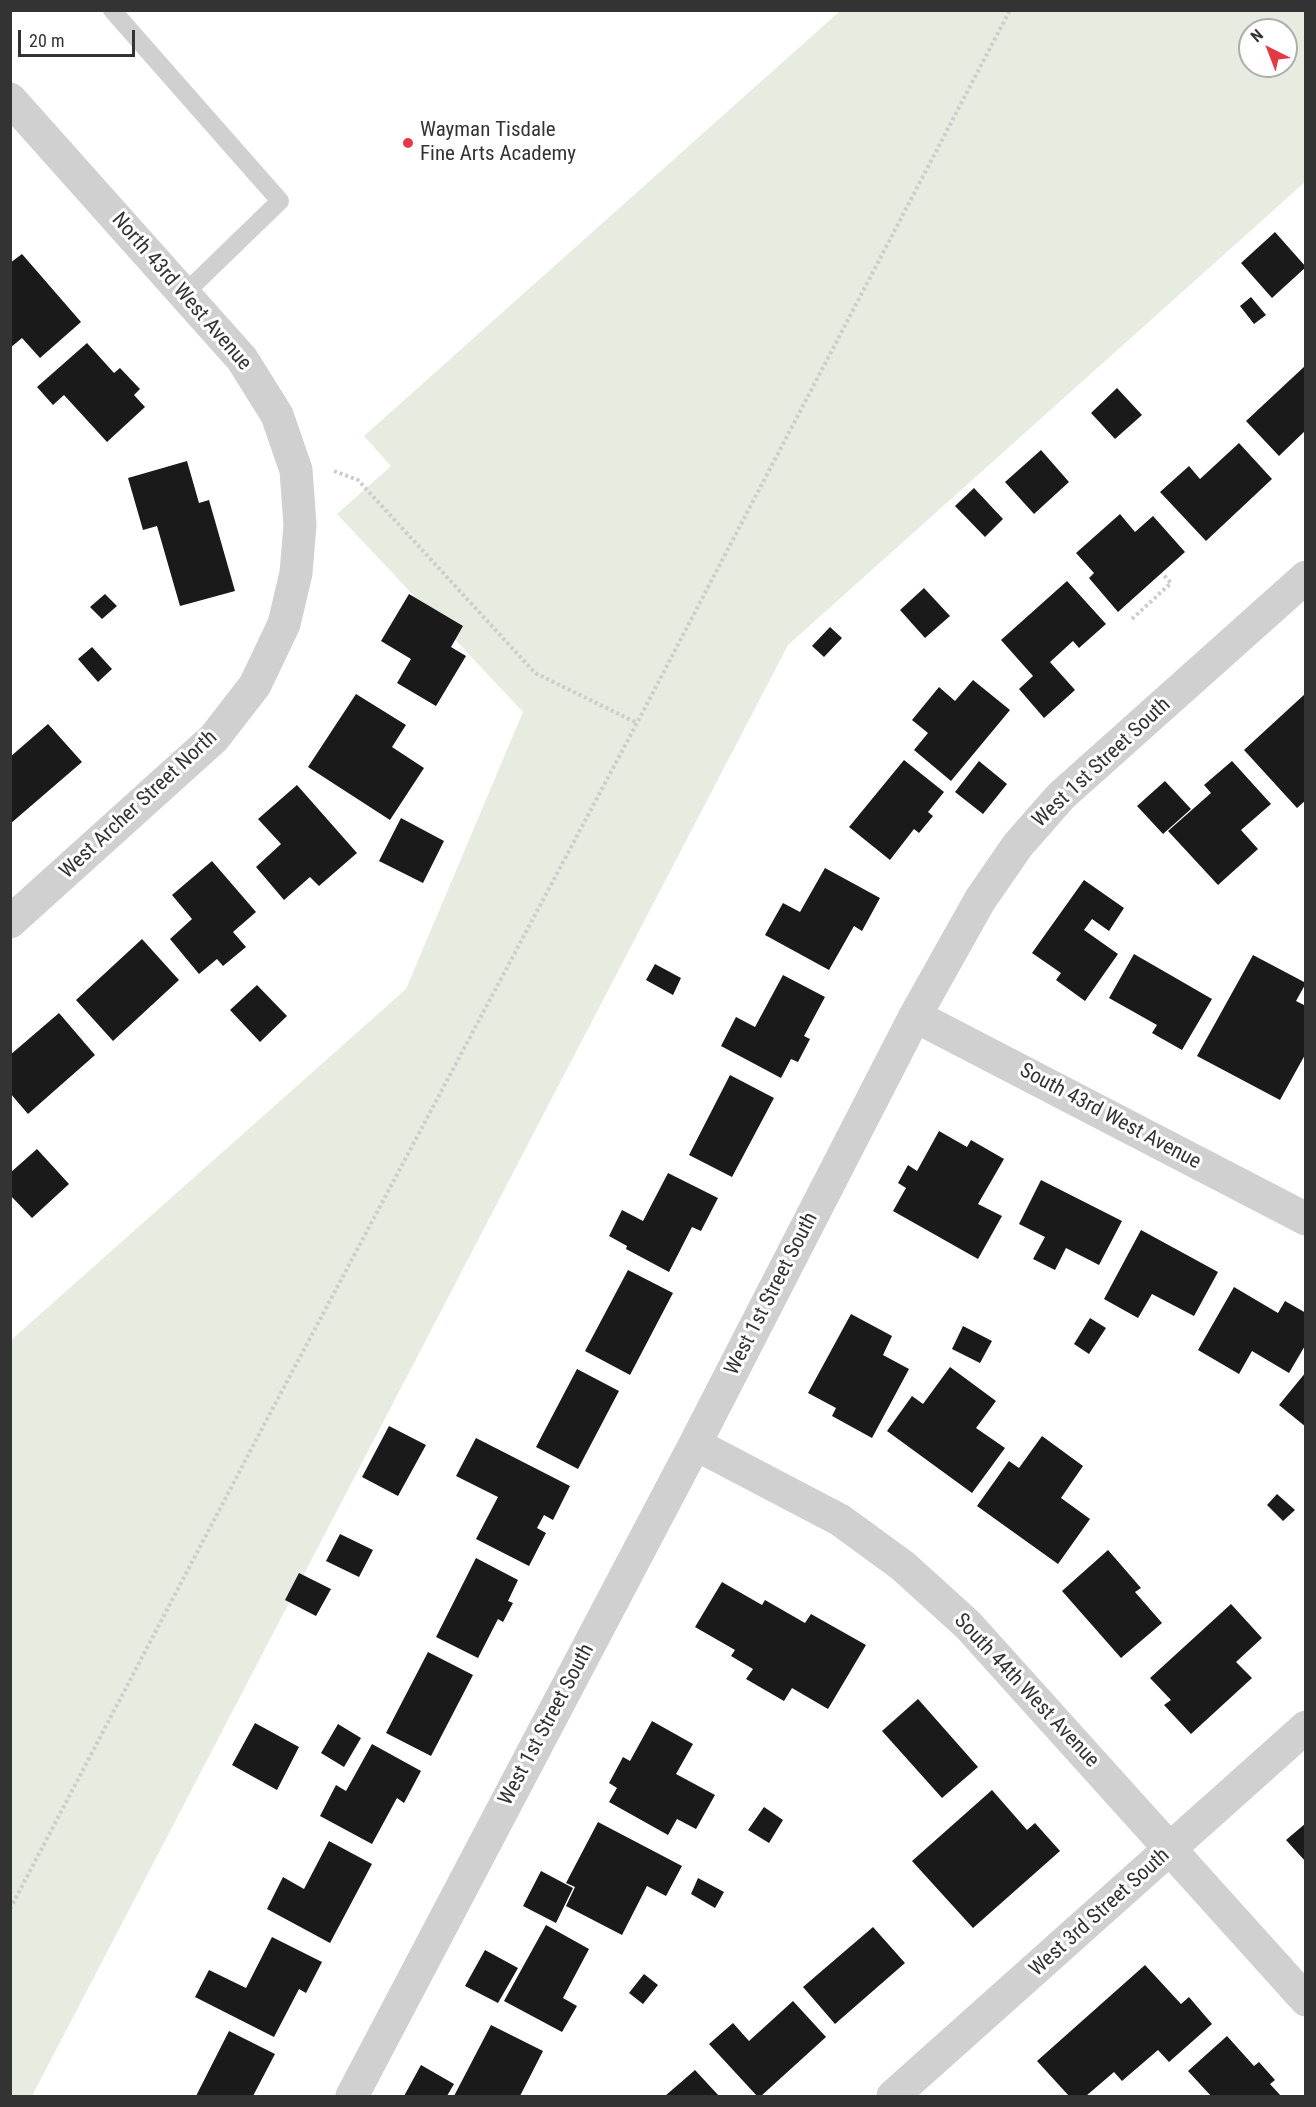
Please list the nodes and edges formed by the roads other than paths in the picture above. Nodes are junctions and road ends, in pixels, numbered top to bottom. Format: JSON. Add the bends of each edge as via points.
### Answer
{"nodes":[{"id":1,"x":112,"y":10,"type":"edge"},
{"id":2,"x":10,"y":99,"type":"edge"},
{"id":3,"x":185,"y":293,"type":"junction"},
{"id":4,"x":296,"y":471,"type":"joint"},
{"id":5,"x":1305,"y":578,"type":"edge"},
{"id":6,"x":10,"y":922,"type":"edge"},
{"id":7,"x":915,"y":1016,"type":"junction"},
{"id":8,"x":1305,"y":1219,"type":"edge"},
{"id":9,"x":695,"y":1444,"type":"junction"},
{"id":10,"x":1305,"y":1727,"type":"edge"},
{"id":11,"x":1170,"y":1850,"type":"junction"},
{"id":12,"x":1305,"y":2000,"type":"edge"},
{"id":13,"x":352,"y":2097,"type":"edge"},
{"id":14,"x":893,"y":2097,"type":"edge"}],
"edges":[{"from":1,"to":3,"type":"lane","via":[[280,201]]},
{"from":2,"to":3,"type":"street","name":"North 43rd West Avenue"},
{"from":3,"to":4,"type":"street","name":"North 43rd West Avenue","via":[[248,369],[277,415]]},
{"from":4,"to":6,"type":"street","name":"West Archer Street North","via":[[300,525],[296,573],[284,624],[255,685],[214,738]]},
{"from":5,"to":7,"type":"street","name":"West 1st Street South","via":[[1060,796],[1018,845],[980,900]]},
{"from":7,"to":8,"type":"street","name":"South 43rd West Avenue"},
{"from":7,"to":9,"type":"street","name":"West 1st Street South"},
{"from":9,"to":11,"type":"street","name":"South 44th West Avenue","via":[[840,1520],[903,1566],[968,1625]]},
{"from":9,"to":13,"type":"street","name":"West 1st Street South"},
{"from":10,"to":11,"type":"street","name":"West 3rd Street South"},
{"from":11,"to":12,"type":"street","name":"South 44th West Avenue"},
{"from":11,"to":14,"type":"street","name":"West 3rd Street South"}]}
